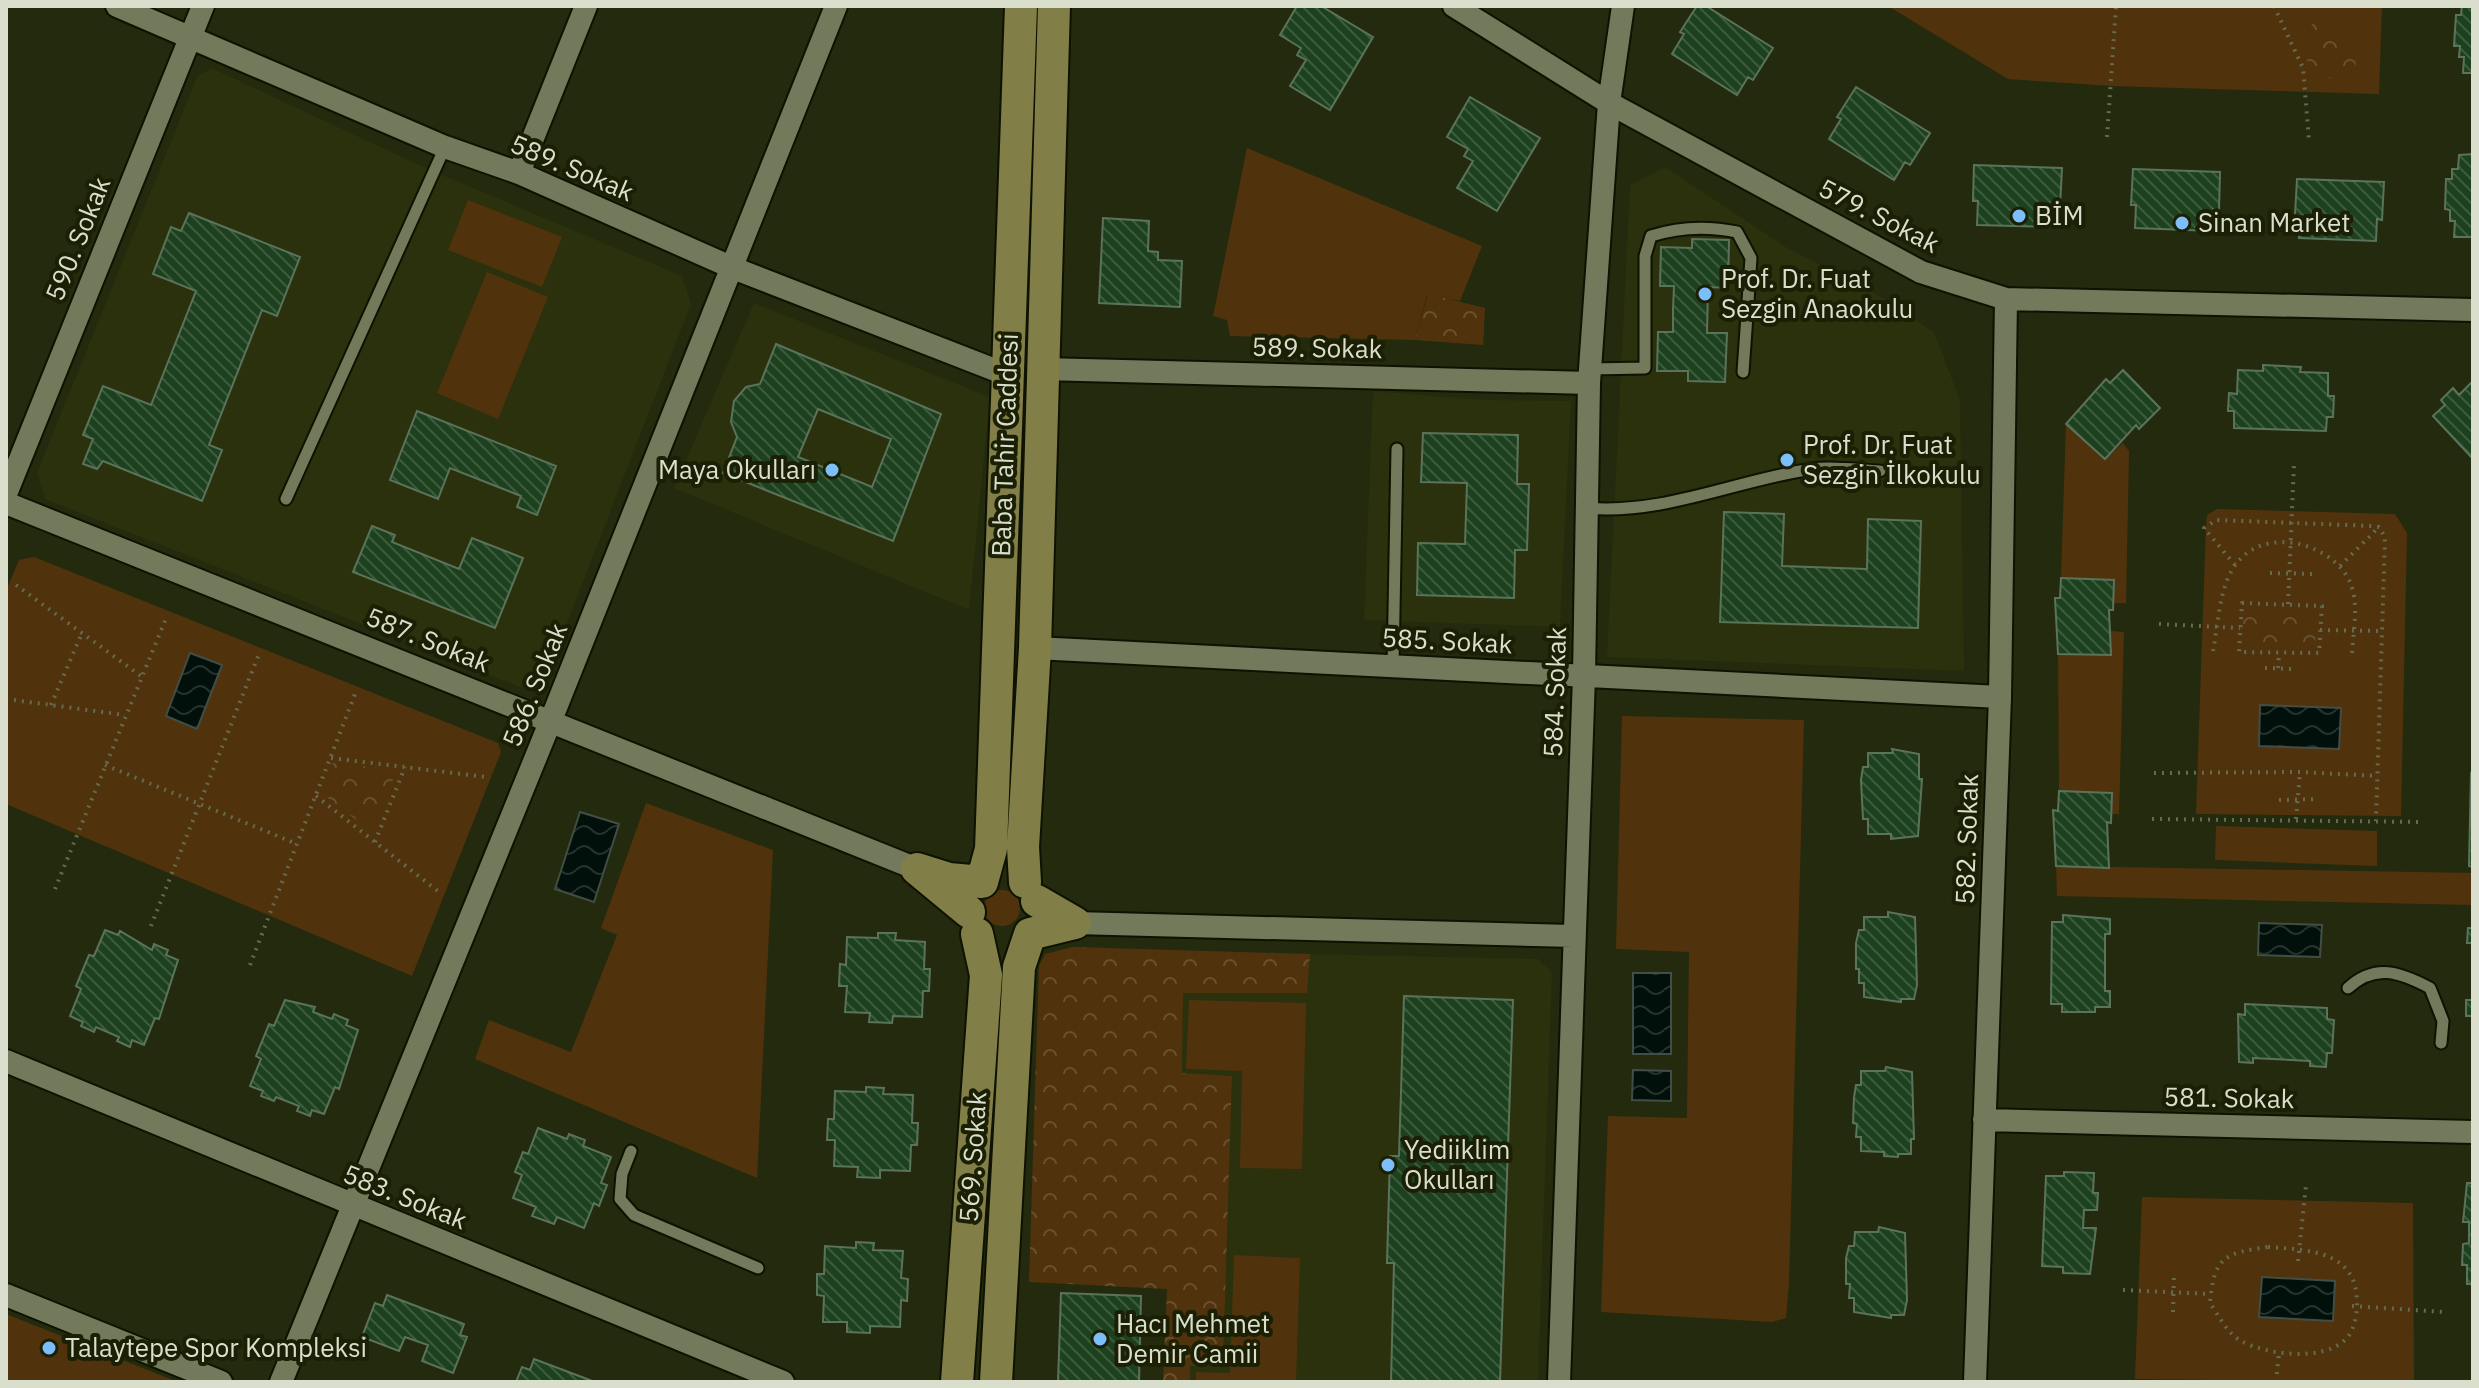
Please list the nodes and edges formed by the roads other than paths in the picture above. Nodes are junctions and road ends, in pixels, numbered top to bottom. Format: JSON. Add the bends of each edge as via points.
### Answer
{"nodes":[{"id":1,"x":117,"y":6,"type":"edge"},
{"id":2,"x":203,"y":6,"type":"edge"},
{"id":3,"x":586,"y":6,"type":"edge"},
{"id":4,"x":1021,"y":6,"type":"edge"},
{"id":5,"x":1054,"y":6,"type":"edge"},
{"id":6,"x":1454,"y":6,"type":"edge"},
{"id":7,"x":1623,"y":6,"type":"edge"},
{"id":8,"x":828,"y":8,"type":"edge"},
{"id":9,"x":191,"y":36,"type":"junction"},
{"id":10,"x":1609,"y":103,"type":"junction"},
{"id":11,"x":445,"y":147,"type":"junction"},
{"id":12,"x":519,"y":173,"type":"junction"},
{"id":13,"x":733,"y":268,"type":"junction"},
{"id":14,"x":2006,"y":299,"type":"junction"},
{"id":15,"x":2473,"y":310,"type":"edge"},
{"id":16,"x":1043,"y":369,"type":"junction"},
{"id":17,"x":1743,"y":372,"type":"dead end"},
{"id":18,"x":1008,"y":375,"type":"junction"},
{"id":19,"x":1590,"y":376,"type":"junction"},
{"id":20,"x":1397,"y":449,"type":"dead end"},
{"id":21,"x":1880,"y":471,"type":"dead end"},
{"id":22,"x":6,"y":494,"type":"edge"},
{"id":23,"x":286,"y":499,"type":"dead end"},
{"id":24,"x":6,"y":503,"type":"edge"},
{"id":25,"x":1587,"y":508,"type":"junction"},
{"id":26,"x":1035,"y":648,"type":"junction"},
{"id":27,"x":1393,"y":666,"type":"junction"},
{"id":28,"x":1584,"y":676,"type":"junction"},
{"id":29,"x":2000,"y":697,"type":"junction"},
{"id":30,"x":551,"y":720,"type":"junction"},
{"id":31,"x":917,"y":869,"type":"junction"},
{"id":32,"x":982,"y":882,"type":"junction"},
{"id":33,"x":1031,"y":892,"type":"junction"},
{"id":34,"x":973,"y":923,"type":"junction"},
{"id":35,"x":1075,"y":923,"type":"junction"},
{"id":36,"x":1030,"y":934,"type":"junction"},
{"id":37,"x":1573,"y":936,"type":"junction"},
{"id":38,"x":2348,"y":988,"type":"dead end"},
{"id":39,"x":2441,"y":1043,"type":"dead end"},
{"id":40,"x":6,"y":1061,"type":"edge"},
{"id":41,"x":1984,"y":1120,"type":"junction"},
{"id":42,"x":2473,"y":1132,"type":"edge"},
{"id":43,"x":631,"y":1151,"type":"dead end"},
{"id":44,"x":353,"y":1206,"type":"junction"},
{"id":45,"x":758,"y":1268,"type":"dead end"},
{"id":46,"x":6,"y":1295,"type":"edge"},
{"id":47,"x":221,"y":1382,"type":"edge"},
{"id":48,"x":281,"y":1382,"type":"edge"},
{"id":49,"x":783,"y":1382,"type":"edge"},
{"id":50,"x":957,"y":1382,"type":"edge"},
{"id":51,"x":996,"y":1382,"type":"edge"},
{"id":52,"x":1559,"y":1382,"type":"edge"},
{"id":53,"x":1975,"y":1382,"type":"edge"}],
"edges":[{"from":1,"to":9,"type":"street","name":"589. Sokak"},
{"from":2,"to":9,"type":"street","name":"590. Sokak"},
{"from":3,"to":12,"type":"street"},
{"from":4,"to":18,"type":"street","name":"Baba Tahir Caddesi"},
{"from":5,"to":16,"type":"street","name":"Baba Tahir Caddesi"},
{"from":6,"to":10,"type":"street","name":"579. Sokak"},
{"from":7,"to":10,"type":"street","name":"584. Sokak"},
{"from":8,"to":13,"type":"street","name":"586. Sokak"},
{"from":9,"to":11,"type":"street","name":"589. Sokak"},
{"from":9,"to":22,"type":"street","name":"590. Sokak"},
{"from":10,"to":14,"type":"street","name":"579. Sokak","via":[[1921,272]]},
{"from":10,"to":19,"type":"street","name":"584. Sokak"},
{"from":11,"to":12,"type":"street","name":"589. Sokak"},
{"from":11,"to":23,"type":"lane"},
{"from":12,"to":13,"type":"street","name":"589. Sokak"},
{"from":13,"to":18,"type":"street","name":"589. Sokak"},
{"from":13,"to":30,"type":"street","name":"586. Sokak"},
{"from":14,"to":15,"type":"street","name":"579. Sokak"},
{"from":14,"to":29,"type":"street","name":"582. Sokak"},
{"from":16,"to":19,"type":"street","name":"589. Sokak"},
{"from":16,"to":26,"type":"street","name":"Baba Tahir Caddesi"},
{"from":17,"to":19,"type":"lane","via":[[1751,258],[1737,232],[1715,228],[1651,236],[1645,256],[1645,368]]},
{"from":18,"to":32,"type":"street","name":"Baba Tahir Caddesi","via":[[991,849]]},
{"from":19,"to":25,"type":"street","name":"584. Sokak"},
{"from":20,"to":27,"type":"lane"},
{"from":21,"to":25,"type":"lane","via":[[1815,469],[1687,498],[1613,510]]},
{"from":24,"to":30,"type":"street","name":"587. Sokak"},
{"from":25,"to":28,"type":"street","name":"584. Sokak"},
{"from":26,"to":27,"type":"street","name":"585. Sokak"},
{"from":26,"to":33,"type":"street","name":"Baba Tahir Caddesi","via":[[1023,847]]},
{"from":27,"to":28,"type":"street","name":"585. Sokak"},
{"from":28,"to":29,"type":"street","name":"585. Sokak"},
{"from":28,"to":37,"type":"street","name":"584. Sokak"},
{"from":29,"to":41,"type":"street","name":"582. Sokak"},
{"from":30,"to":31,"type":"street","name":"587. Sokak"},
{"from":30,"to":44,"type":"street","name":"586. Sokak"},
{"from":31,"to":32,"type":"street"},
{"from":31,"to":34,"type":"street"},
{"from":32,"to":33,"type":"street","via":[[1004,875]]},
{"from":32,"to":34,"type":"street","via":[[970,901]]},
{"from":33,"to":35,"type":"street"},
{"from":33,"to":36,"type":"street","via":[[1036,923]]},
{"from":34,"to":36,"type":"street","via":[[997,945]]},
{"from":34,"to":50,"type":"street","name":"569. Sokak","via":[[986,975]]},
{"from":35,"to":36,"type":"street"},
{"from":35,"to":37,"type":"street"},
{"from":36,"to":51,"type":"street","via":[[1019,967]]},
{"from":37,"to":52,"type":"street","name":"584. Sokak"},
{"from":38,"to":39,"type":"lane","via":[[2362,975],[2384,972],[2406,975],[2430,988],[2443,1021]]},
{"from":40,"to":44,"type":"street","name":"583. Sokak"},
{"from":41,"to":42,"type":"street","name":"581. Sokak"},
{"from":41,"to":53,"type":"street","name":"582. Sokak"},
{"from":43,"to":45,"type":"lane","via":[[620,1199],[634,1215]]},
{"from":44,"to":48,"type":"street","name":"586. Sokak"},
{"from":44,"to":49,"type":"street","name":"583. Sokak"},
{"from":46,"to":47,"type":"street"}]}
